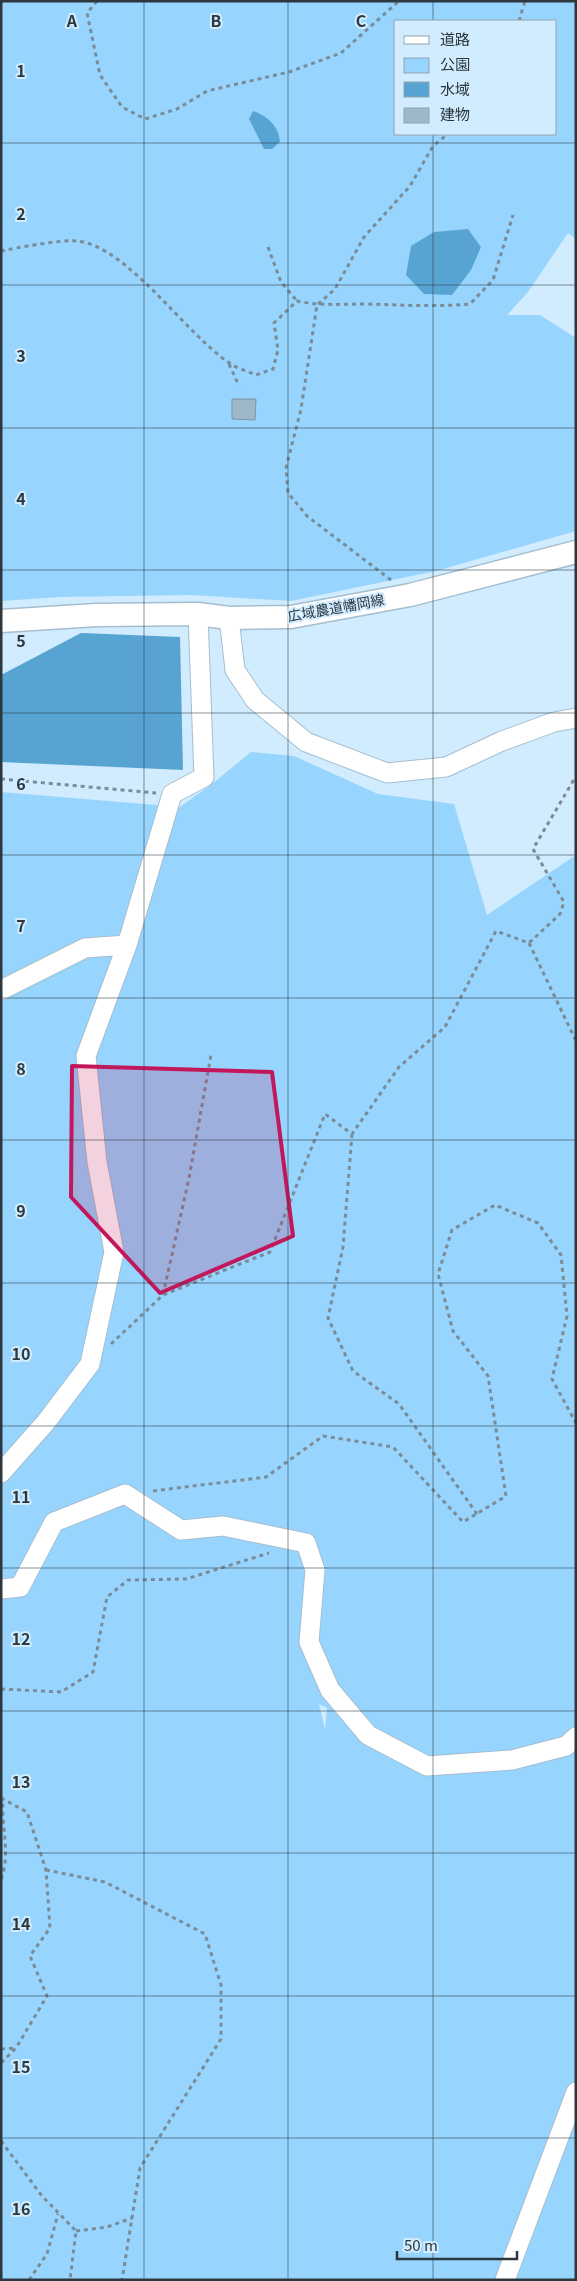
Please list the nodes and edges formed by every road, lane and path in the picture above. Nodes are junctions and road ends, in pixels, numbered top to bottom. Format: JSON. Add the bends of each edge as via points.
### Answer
{"nodes":[{"id":1,"x":96,"y":1,"type":"edge"},
{"id":2,"x":399,"y":1,"type":"edge"},
{"id":3,"x":525,"y":1,"type":"edge"},
{"id":4,"x":519,"y":20,"type":"edge"},
{"id":5,"x":447,"y":135,"type":"edge"},
{"id":6,"x":513,"y":216,"type":"dead end"},
{"id":7,"x":268,"y":247,"type":"dead end"},
{"id":8,"x":1,"y":251,"type":"edge"},
{"id":9,"x":297,"y":301,"type":"junction"},
{"id":10,"x":317,"y":305,"type":"junction"},
{"id":11,"x":229,"y":363,"type":"junction"},
{"id":12,"x":239,"y":386,"type":"dead end"},
{"id":13,"x":576,"y":552,"type":"edge"},
{"id":14,"x":410,"y":595,"type":"junction"},
{"id":15,"x":198,"y":614,"type":"junction"},
{"id":16,"x":229,"y":618,"type":"junction"},
{"id":17,"x":1,"y":621,"type":"edge"},
{"id":18,"x":576,"y":718,"type":"edge"},
{"id":19,"x":576,"y":776,"type":"edge"},
{"id":20,"x":1,"y":779,"type":"edge"},
{"id":21,"x":172,"y":794,"type":"junction"},
{"id":22,"x":528,"y":943,"type":"junction"},
{"id":23,"x":127,"y":945,"type":"junction"},
{"id":24,"x":1,"y":990,"type":"edge"},
{"id":25,"x":576,"y":1041,"type":"edge"},
{"id":26,"x":211,"y":1055,"type":"dead end"},
{"id":27,"x":352,"y":1134,"type":"junction"},
{"id":28,"x":163,"y":1295,"type":"junction"},
{"id":29,"x":90,"y":1364,"type":"junction"},
{"id":30,"x":576,"y":1423,"type":"edge"},
{"id":31,"x":1,"y":1473,"type":"edge"},
{"id":32,"x":125,"y":1494,"type":"junction"},
{"id":33,"x":477,"y":1514,"type":"junction"},
{"id":34,"x":278,"y":1551,"type":"dead end"},
{"id":35,"x":1,"y":1589,"type":"edge"},
{"id":36,"x":1,"y":1689,"type":"edge"},
{"id":37,"x":576,"y":1738,"type":"edge"},
{"id":38,"x":2,"y":1799,"type":"edge"},
{"id":39,"x":46,"y":1870,"type":"junction"},
{"id":40,"x":1,"y":1880,"type":"edge"},
{"id":41,"x":16,"y":2048,"type":"junction"},
{"id":42,"x":1,"y":2049,"type":"edge"},
{"id":43,"x":1,"y":2063,"type":"edge"},
{"id":44,"x":576,"y":2092,"type":"edge"},
{"id":45,"x":1,"y":2141,"type":"edge"},
{"id":46,"x":58,"y":2213,"type":"junction"},
{"id":47,"x":132,"y":2218,"type":"junction"},
{"id":48,"x":76,"y":2232,"type":"junction"},
{"id":49,"x":29,"y":2280,"type":"edge"},
{"id":50,"x":70,"y":2280,"type":"edge"},
{"id":51,"x":122,"y":2280,"type":"edge"},
{"id":52,"x":504,"y":2280,"type":"edge"}],
"edges":[{"from":1,"to":2,"type":"path","via":[[87,13],[100,75],[122,107],[145,119],[177,109],[207,91],[289,72],[341,53]]},
{"from":3,"to":4,"type":"path"},
{"from":5,"to":10,"type":"path","via":[[433,146],[410,186],[364,237],[335,289]]},
{"from":6,"to":10,"type":"path","via":[[493,280],[470,304],[435,307]]},
{"from":7,"to":9,"type":"path","via":[[281,282]]},
{"from":8,"to":11,"type":"path","via":[[77,240],[107,251]]},
{"from":9,"to":10,"type":"path"},
{"from":9,"to":11,"type":"path","via":[[274,323],[278,350],[274,369],[256,375]]},
{"from":10,"to":14,"type":"path","via":[[301,409],[286,468],[288,493],[307,516]]},
{"from":11,"to":12,"type":"path"},
{"from":13,"to":14,"type":"street","name":"広域農道幡岡線"},
{"from":14,"to":16,"type":"street","name":"広域農道幡岡線","via":[[291,617]]},
{"from":15,"to":16,"type":"street","name":"広域農道幡岡線"},
{"from":15,"to":17,"type":"street","name":"広域農道幡岡線","via":[[96,615]]},
{"from":15,"to":21,"type":"street","via":[[204,777]]},
{"from":16,"to":18,"type":"street","via":[[235,670],[255,700],[306,742],[387,773],[446,767],[502,741],[554,722]]},
{"from":19,"to":22,"type":"path","via":[[533,849],[564,902],[560,914]]},
{"from":20,"to":21,"type":"path"},
{"from":21,"to":23,"type":"street"},
{"from":22,"to":25,"type":"path"},
{"from":22,"to":27,"type":"path","via":[[496,931],[445,1026],[399,1067]]},
{"from":23,"to":24,"type":"street","via":[[85,948]]},
{"from":23,"to":29,"type":"street","via":[[86,1056],[97,1162],[114,1252]]},
{"from":26,"to":28,"type":"path","via":[[189,1178]]},
{"from":27,"to":28,"type":"path","via":[[325,1114],[270,1252]]},
{"from":27,"to":33,"type":"path","via":[[343,1247],[328,1318],[353,1371],[399,1404]]},
{"from":28,"to":29,"type":"path"},
{"from":29,"to":31,"type":"street","via":[[46,1422]]},
{"from":30,"to":33,"type":"path","via":[[552,1378],[567,1316],[561,1255],[538,1223],[495,1205],[452,1230],[438,1274],[453,1331],[488,1376],[506,1496]]},
{"from":32,"to":33,"type":"path","via":[[266,1477],[323,1436],[393,1446],[463,1522]]},
{"from":32,"to":35,"type":"street","via":[[54,1522],[20,1587]]},
{"from":32,"to":37,"type":"street","via":[[181,1530],[223,1526],[306,1543],[315,1570],[309,1642],[330,1690],[368,1735],[427,1766],[512,1760],[566,1746]]},
{"from":34,"to":36,"type":"path","via":[[186,1579],[128,1580],[107,1597],[92,1672],[61,1692]]},
{"from":38,"to":39,"type":"path","via":[[27,1812]]},
{"from":38,"to":40,"type":"path","via":[[6,1867]]},
{"from":39,"to":41,"type":"path","via":[[50,1928],[30,1956],[47,1996]]},
{"from":39,"to":47,"type":"path","via":[[104,1882],[205,1934],[221,1985],[220,2039],[140,2168]]},
{"from":41,"to":42,"type":"path"},
{"from":41,"to":43,"type":"path"},
{"from":44,"to":52,"type":"street"},
{"from":45,"to":46,"type":"path"},
{"from":46,"to":48,"type":"path"},
{"from":46,"to":49,"type":"path","via":[[47,2254]]},
{"from":47,"to":48,"type":"path","via":[[107,2227]]},
{"from":47,"to":51,"type":"path"},
{"from":48,"to":50,"type":"path"}]}
